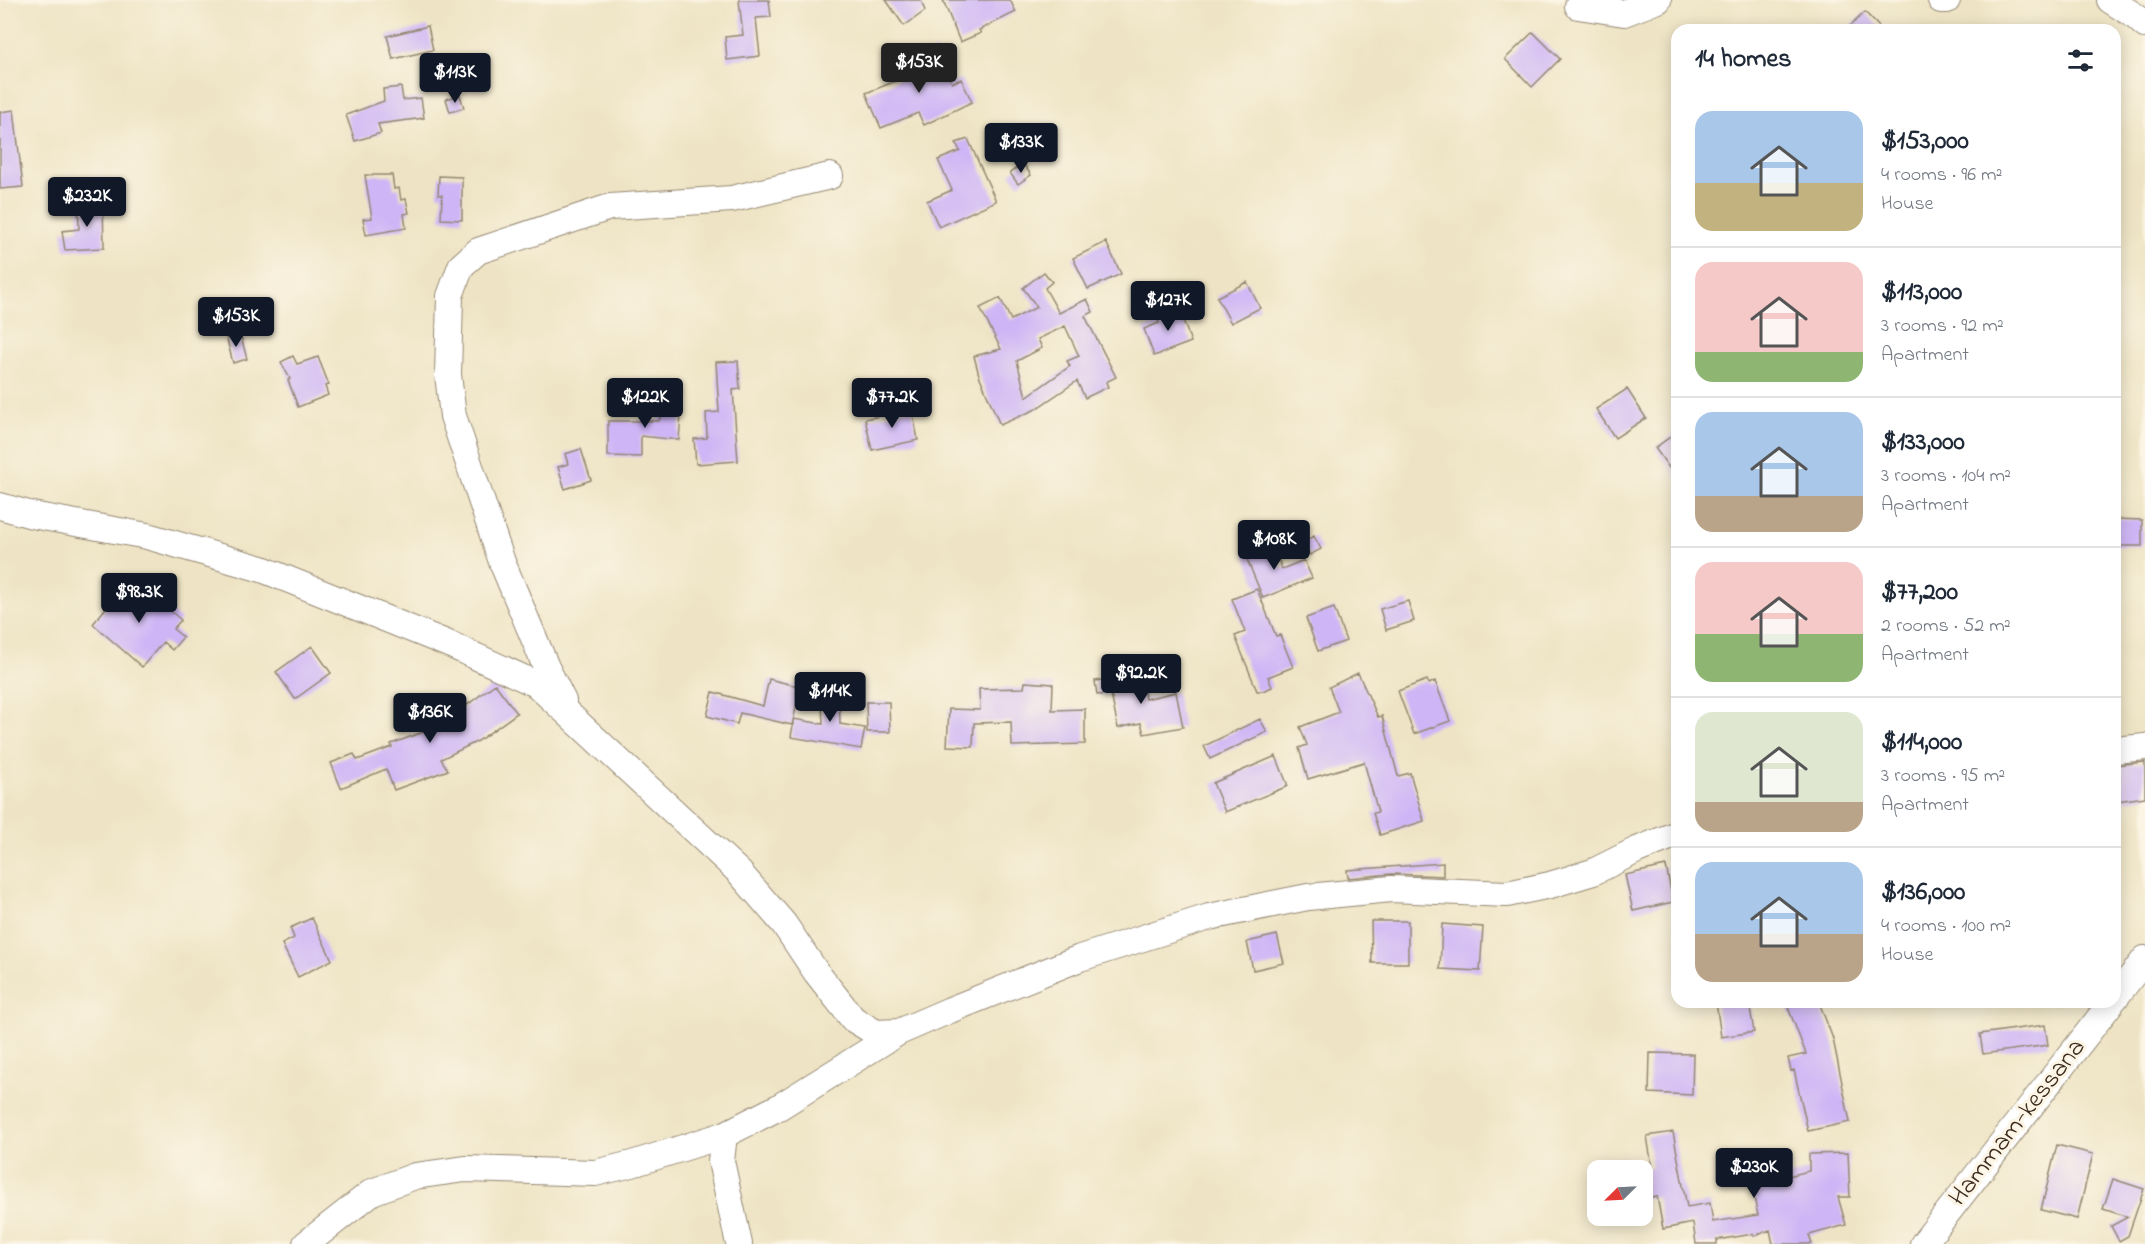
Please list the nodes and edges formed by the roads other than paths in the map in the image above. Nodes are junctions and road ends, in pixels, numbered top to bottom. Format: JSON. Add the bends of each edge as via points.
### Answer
{"nodes":[{"id":1,"x":1658,"y":0,"type":"edge"},
{"id":2,"x":1941,"y":0,"type":"edge"},
{"id":3,"x":1947,"y":0,"type":"edge"},
{"id":4,"x":2110,"y":0,"type":"edge"},
{"id":5,"x":1578,"y":6,"type":"dead end"},
{"id":6,"x":2145,"y":25,"type":"edge"},
{"id":7,"x":830,"y":176,"type":"dead end"},
{"id":8,"x":0,"y":506,"type":"edge"},
{"id":9,"x":568,"y":712,"type":"junction"},
{"id":10,"x":2145,"y":747,"type":"edge"},
{"id":11,"x":2121,"y":749,"type":"edge"},
{"id":12,"x":1671,"y":836,"type":"edge"},
{"id":13,"x":2145,"y":959,"type":"edge"},
{"id":14,"x":2121,"y":990,"type":"edge"},
{"id":15,"x":2107,"y":1008,"type":"edge"},
{"id":16,"x":899,"y":1032,"type":"junction"},
{"id":17,"x":724,"y":1135,"type":"junction"},
{"id":18,"x":306,"y":1244,"type":"edge"},
{"id":19,"x":739,"y":1244,"type":"edge"},
{"id":20,"x":1923,"y":1244,"type":"edge"}],
"edges":[{"from":1,"to":5,"type":"street","via":[[1624,13]]},
{"from":2,"to":3,"type":"street"},
{"from":4,"to":6,"type":"street"},
{"from":7,"to":9,"type":"street","via":[[732,198],[610,207],[478,251],[461,266],[450,296],[448,375],[453,416],[502,562]]},
{"from":8,"to":9,"type":"street","via":[[147,536],[262,569],[451,645],[536,684]]},
{"from":9,"to":16,"type":"street","via":[[739,872],[784,924],[853,1019],[876,1033]]},
{"from":10,"to":11,"type":"street"},
{"from":12,"to":16,"type":"street","via":[[1593,872],[1507,894],[1391,889],[1308,897],[1209,917],[1080,958]]},
{"from":13,"to":14,"type":"street"},
{"from":15,"to":20,"type":"street","name":"Hammam-kessana"},
{"from":16,"to":17,"type":"street","via":[[779,1107]]},
{"from":17,"to":18,"type":"street","via":[[595,1173],[465,1169],[415,1176],[372,1192]]},
{"from":17,"to":19,"type":"street","via":[[721,1161]]}]}
